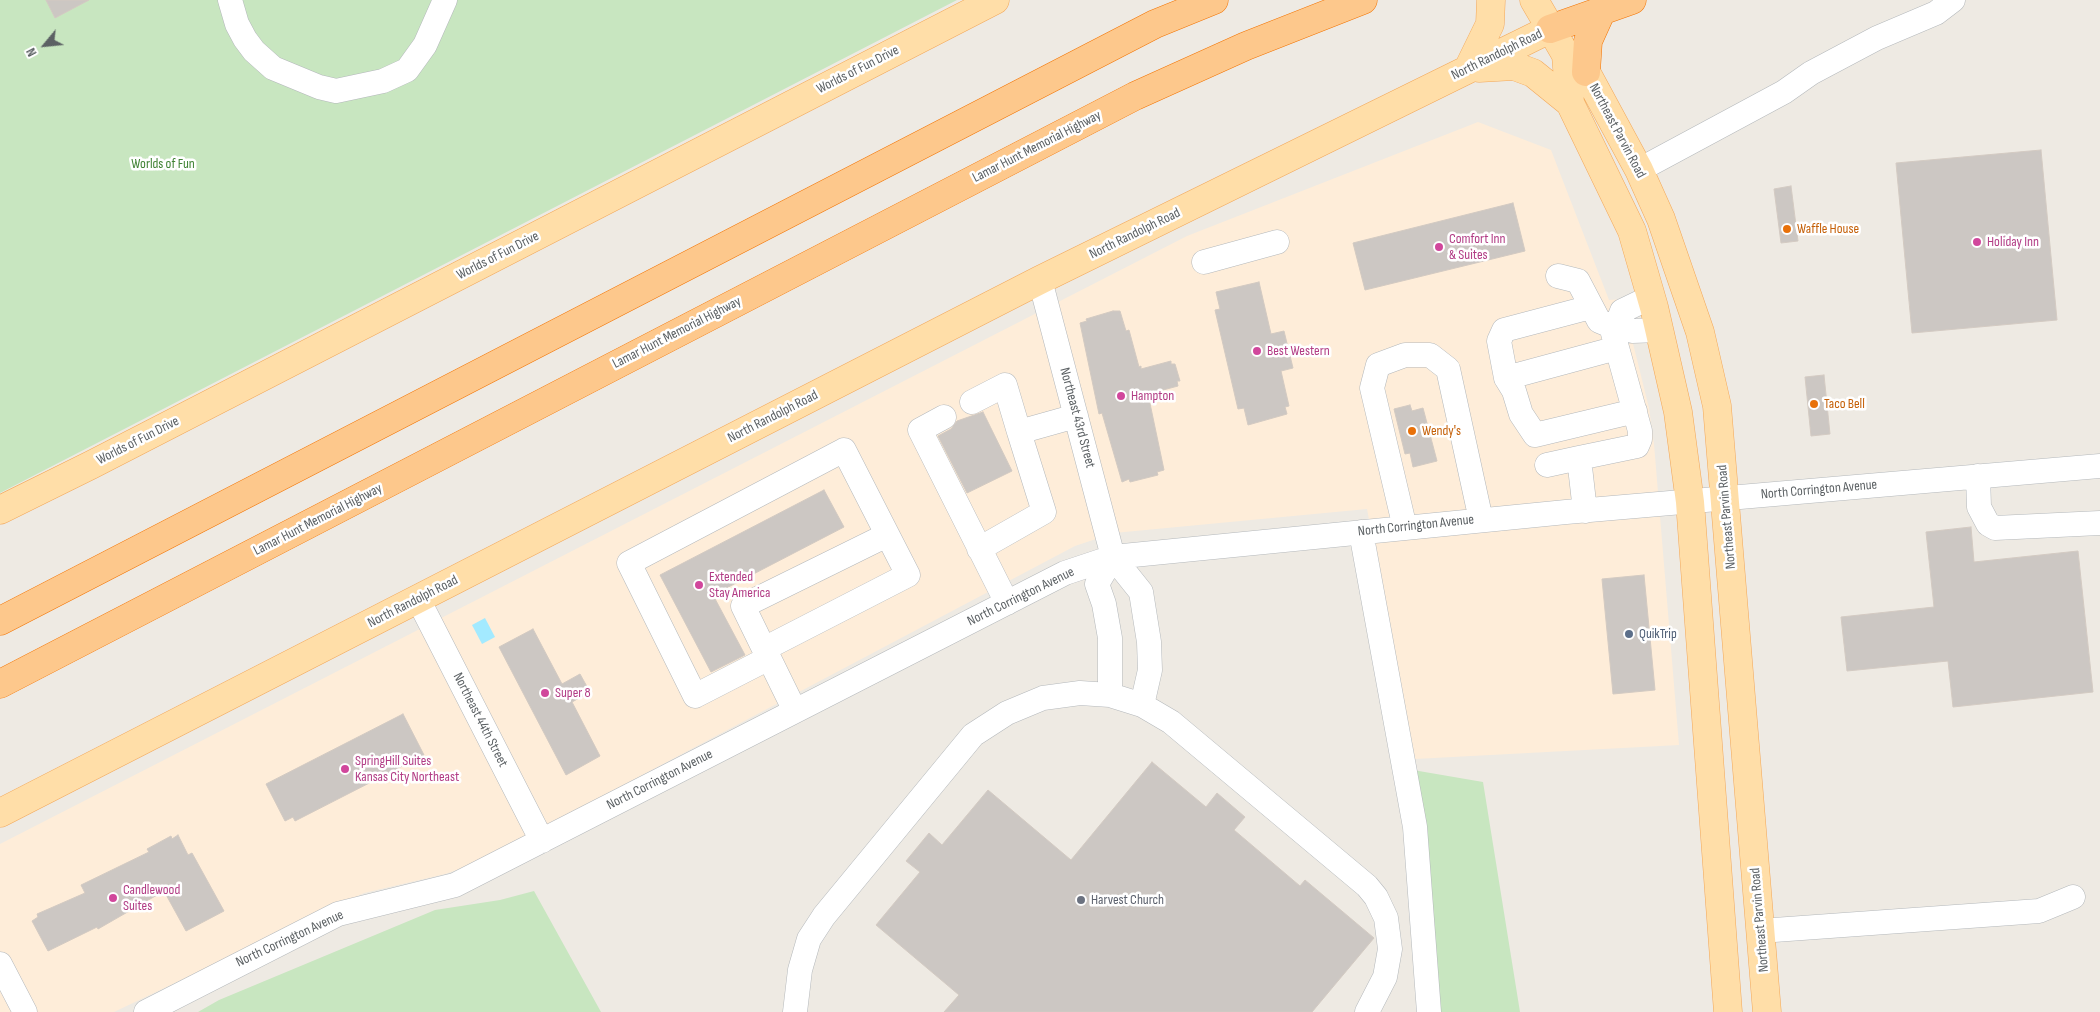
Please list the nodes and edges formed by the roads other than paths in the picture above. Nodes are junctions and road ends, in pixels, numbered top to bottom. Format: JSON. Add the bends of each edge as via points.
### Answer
{"nodes":[{"id":1,"x":230,"y":0,"type":"edge"},
{"id":2,"x":445,"y":0,"type":"edge"},
{"id":3,"x":995,"y":0,"type":"edge"},
{"id":4,"x":1214,"y":0,"type":"edge"},
{"id":5,"x":1363,"y":0,"type":"edge"},
{"id":6,"x":1491,"y":0,"type":"edge"},
{"id":7,"x":1534,"y":0,"type":"edge"},
{"id":8,"x":1632,"y":0,"type":"edge"},
{"id":9,"x":1953,"y":0,"type":"edge"},
{"id":10,"x":1602,"y":10,"type":"junction"},
{"id":11,"x":1550,"y":29,"type":"junction"},
{"id":12,"x":1576,"y":64,"type":"junction"},
{"id":13,"x":1468,"y":69,"type":"junction"},
{"id":14,"x":1570,"y":103,"type":"junction"},
{"id":15,"x":1639,"y":170,"type":"junction"},
{"id":16,"x":1276,"y":242,"type":"dead end"},
{"id":17,"x":1204,"y":262,"type":"dead end"},
{"id":18,"x":1558,"y":276,"type":"dead end"},
{"id":19,"x":1040,"y":280,"type":"junction"},
{"id":20,"x":1651,"y":297,"type":"junction"},
{"id":21,"x":1591,"y":307,"type":"junction"},
{"id":22,"x":1659,"y":330,"type":"junction"},
{"id":23,"x":1615,"y":332,"type":"junction"},
{"id":24,"x":1507,"y":381,"type":"junction"},
{"id":25,"x":972,"y":402,"type":"dead end"},
{"id":26,"x":1635,"y":411,"type":"junction"},
{"id":27,"x":1076,"y":416,"type":"junction"},
{"id":28,"x":944,"y":417,"type":"dead end"},
{"id":29,"x":1018,"y":432,"type":"junction"},
{"id":30,"x":1579,"y":458,"type":"junction"},
{"id":31,"x":1547,"y":465,"type":"dead end"},
{"id":32,"x":2100,"y":466,"type":"edge"},
{"id":33,"x":1978,"y":476,"type":"junction"},
{"id":34,"x":1726,"y":498,"type":"junction"},
{"id":35,"x":1690,"y":502,"type":"junction"},
{"id":36,"x":0,"y":510,"type":"edge"},
{"id":37,"x":1585,"y":511,"type":"junction"},
{"id":38,"x":1482,"y":520,"type":"junction"},
{"id":39,"x":2100,"y":523,"type":"edge"},
{"id":40,"x":1405,"y":528,"type":"junction"},
{"id":41,"x":1361,"y":532,"type":"junction"},
{"id":42,"x":887,"y":535,"type":"junction"},
{"id":43,"x":979,"y":548,"type":"junction"},
{"id":44,"x":1113,"y":557,"type":"junction"},
{"id":45,"x":418,"y":599,"type":"junction"},
{"id":46,"x":1007,"y":603,"type":"junction"},
{"id":47,"x":0,"y":621,"type":"edge"},
{"id":48,"x":766,"y":653,"type":"junction"},
{"id":49,"x":0,"y":684,"type":"edge"},
{"id":50,"x":1110,"y":695,"type":"junction"},
{"id":51,"x":1142,"y":706,"type":"junction"},
{"id":52,"x":796,"y":711,"type":"junction"},
{"id":53,"x":0,"y":813,"type":"edge"},
{"id":54,"x":542,"y":841,"type":"junction"},
{"id":55,"x":2073,"y":897,"type":"dead end"},
{"id":56,"x":1760,"y":930,"type":"junction"},
{"id":57,"x":1763,"y":962,"type":"junction"},
{"id":58,"x":0,"y":964,"type":"edge"},
{"id":59,"x":1724,"y":966,"type":"junction"},
{"id":60,"x":25,"y":1012,"type":"edge"},
{"id":61,"x":146,"y":1012,"type":"edge"},
{"id":62,"x":795,"y":1012,"type":"edge"},
{"id":63,"x":1366,"y":1012,"type":"edge"},
{"id":64,"x":1429,"y":1012,"type":"edge"},
{"id":65,"x":1728,"y":1012,"type":"edge"},
{"id":66,"x":1767,"y":1012,"type":"edge"}],
"edges":[{"from":1,"to":2,"type":"street","via":[[245,39],[273,68],[319,88],[336,91],[383,82],[407,70],[425,45]]},
{"from":3,"to":36,"type":"main road","name":"Worlds of Fun Drive"},
{"from":4,"to":47,"type":"highway","via":[[1155,24]]},
{"from":5,"to":49,"type":"highway","name":"Lamar Hunt Memorial Highway","via":[[1246,46],[1135,96]]},
{"from":6,"to":13,"type":"main road","via":[[1490,24]]},
{"from":7,"to":11,"type":"main road","name":"Northeast Parvin Road"},
{"from":8,"to":10,"type":"highway"},
{"from":9,"to":15,"type":"street","via":[[1936,13],[1877,38],[1811,73],[1784,92]]},
{"from":10,"to":11,"type":"highway"},
{"from":10,"to":12,"type":"highway"},
{"from":11,"to":12,"type":"main road","name":"Northeast Parvin Road"},
{"from":11,"to":13,"type":"main road","name":"North Randolph Road"},
{"from":12,"to":14,"type":"main road","name":"Northeast Parvin Road"},
{"from":12,"to":15,"type":"main road","name":"Northeast Parvin Road"},
{"from":13,"to":14,"type":"main road","via":[[1514,66],[1533,72]]},
{"from":13,"to":19,"type":"main road","name":"North Randolph Road"},
{"from":14,"to":20,"type":"main road","name":"Northeast Parvin Road","via":[[1632,231]]},
{"from":15,"to":34,"type":"main road","name":"Northeast Parvin Road","via":[[1661,219],[1700,332],[1717,406]]},
{"from":16,"to":17,"type":"street"},
{"from":18,"to":21,"type":"street","via":[[1578,281]]},
{"from":19,"to":27,"type":"street","name":"Northeast 43rd Street"},
{"from":19,"to":45,"type":"main road","name":"North Randolph Road"},
{"from":20,"to":22,"type":"main road","name":"Northeast Parvin Road"},
{"from":20,"to":23,"type":"street","via":[[1622,311]]},
{"from":21,"to":23,"type":"street","via":[[1599,321]]},
{"from":21,"to":24,"type":"street","via":[[1504,330],[1499,341]]},
{"from":22,"to":23,"type":"street"},
{"from":22,"to":35,"type":"main road","name":"Northeast Parvin Road","via":[[1678,412]]},
{"from":23,"to":24,"type":"street"},
{"from":23,"to":26,"type":"street"},
{"from":24,"to":26,"type":"street","via":[[1502,394],[1507,420],[1519,434],[1535,435]]},
{"from":25,"to":29,"type":"street","via":[[1005,385]]},
{"from":26,"to":30,"type":"street","via":[[1640,431],[1637,446]]},
{"from":27,"to":29,"type":"street"},
{"from":27,"to":44,"type":"street","name":"Northeast 43rd Street"},
{"from":28,"to":43,"type":"street","via":[[920,430]]},
{"from":29,"to":43,"type":"street","via":[[1044,512]]},
{"from":30,"to":31,"type":"street"},
{"from":30,"to":37,"type":"street"},
{"from":32,"to":33,"type":"street","name":"North Corrington Avenue"},
{"from":33,"to":34,"type":"street","name":"North Corrington Avenue"},
{"from":33,"to":39,"type":"street","via":[[1979,508],[1988,524],[1996,528]]},
{"from":34,"to":35,"type":"street","name":"North Corrington Avenue"},
{"from":34,"to":56,"type":"main road","name":"Northeast Parvin Road"},
{"from":35,"to":37,"type":"street","name":"North Corrington Avenue"},
{"from":35,"to":59,"type":"main road","name":"Northeast Parvin Road"},
{"from":37,"to":38,"type":"street","name":"North Corrington Avenue"},
{"from":38,"to":40,"type":"street","name":"North Corrington Avenue"},
{"from":38,"to":40,"type":"street","via":[[1448,368],[1430,355],[1405,355],[1378,365],[1372,388]]},
{"from":40,"to":41,"type":"street","name":"North Corrington Avenue"},
{"from":41,"to":44,"type":"street","name":"North Corrington Avenue"},
{"from":41,"to":64,"type":"street","via":[[1415,827]]},
{"from":42,"to":48,"type":"street","via":[[908,575]]},
{"from":42,"to":48,"type":"street","via":[[742,606]]},
{"from":42,"to":48,"type":"street","via":[[844,450],[628,563],[695,696]]},
{"from":43,"to":46,"type":"street"},
{"from":44,"to":46,"type":"street","name":"North Corrington Avenue","via":[[1064,573]]},
{"from":44,"to":50,"type":"street","via":[[1097,584],[1110,638]]},
{"from":44,"to":51,"type":"street","via":[[1141,592],[1145,610],[1150,670]]},
{"from":45,"to":53,"type":"main road","name":"North Randolph Road"},
{"from":45,"to":54,"type":"street","name":"Northeast 44th Street"},
{"from":46,"to":52,"type":"street","name":"North Corrington Avenue"},
{"from":48,"to":52,"type":"street"},
{"from":50,"to":51,"type":"street"},
{"from":50,"to":62,"type":"street","via":[[1080,693],[1043,698],[1007,713],[973,735],[824,916],[809,939],[800,970]]},
{"from":51,"to":63,"type":"street","via":[[1182,732],[1376,897],[1386,918],[1390,950],[1385,976]]},
{"from":52,"to":54,"type":"street","name":"North Corrington Avenue"},
{"from":54,"to":61,"type":"street","name":"North Corrington Avenue","via":[[455,885],[338,914]]},
{"from":55,"to":56,"type":"street","via":[[2039,911]]},
{"from":56,"to":57,"type":"main road","name":"Northeast Parvin Road"},
{"from":57,"to":59,"type":"main road"},
{"from":57,"to":66,"type":"main road","name":"Northeast Parvin Road"},
{"from":58,"to":60,"type":"street"},
{"from":59,"to":65,"type":"main road","name":"Northeast Parvin Road"}]}
